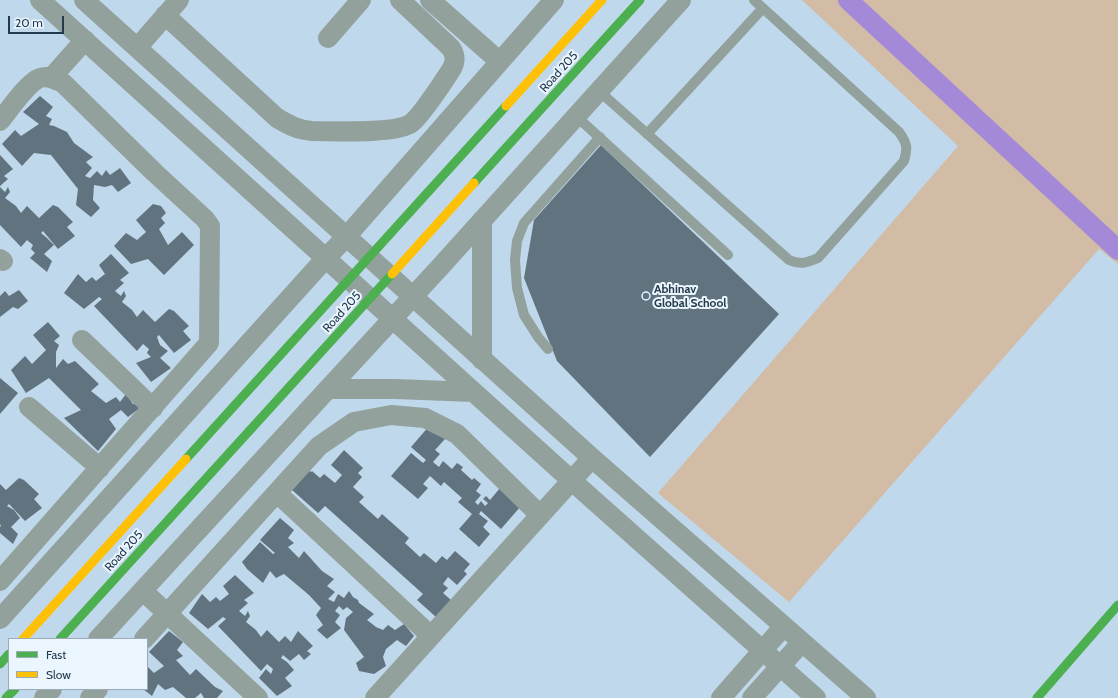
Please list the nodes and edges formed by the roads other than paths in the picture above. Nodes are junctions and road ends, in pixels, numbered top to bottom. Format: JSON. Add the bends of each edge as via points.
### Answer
{"nodes":[{"id":1,"x":40,"y":0,"type":"edge"},
{"id":2,"x":84,"y":0,"type":"edge"},
{"id":3,"x":178,"y":0,"type":"edge"},
{"id":4,"x":362,"y":0,"type":"edge"},
{"id":5,"x":400,"y":0,"type":"edge"},
{"id":6,"x":430,"y":0,"type":"edge"},
{"id":7,"x":554,"y":0,"type":"edge"},
{"id":8,"x":602,"y":0,"type":"edge"},
{"id":9,"x":640,"y":0,"type":"edge"},
{"id":10,"x":681,"y":0,"type":"edge"},
{"id":11,"x":754,"y":0,"type":"edge"},
{"id":12,"x":763,"y":8,"type":"junction"},
{"id":13,"x":166,"y":15,"type":"junction"},
{"id":14,"x":328,"y":38,"type":"dead end"},
{"id":15,"x":85,"y":40,"type":"junction"},
{"id":16,"x":137,"y":48,"type":"junction"},
{"id":17,"x":499,"y":61,"type":"junction"},
{"id":18,"x":52,"y":77,"type":"junction"},
{"id":19,"x":599,"y":91,"type":"junction"},
{"id":20,"x":576,"y":116,"type":"junction"},
{"id":21,"x":0,"y":121,"type":"edge"},
{"id":22,"x":647,"y":134,"type":"junction"},
{"id":23,"x":600,"y":137,"type":"junction"},
{"id":24,"x":482,"y":220,"type":"junction"},
{"id":25,"x":346,"y":237,"type":"junction"},
{"id":26,"x":728,"y":255,"type":"dead end"},
{"id":27,"x":368,"y":257,"type":"junction"},
{"id":28,"x":326,"y":258,"type":"junction"},
{"id":29,"x":390,"y":276,"type":"junction"},
{"id":30,"x":349,"y":279,"type":"junction"},
{"id":31,"x":414,"y":296,"type":"junction"},
{"id":32,"x":370,"y":298,"type":"junction"},
{"id":33,"x":393,"y":318,"type":"junction"},
{"id":34,"x":82,"y":340,"type":"dead end"},
{"id":35,"x":548,"y":349,"type":"dead end"},
{"id":36,"x":482,"y":360,"type":"junction"},
{"id":37,"x":328,"y":389,"type":"junction"},
{"id":38,"x":474,"y":392,"type":"junction"},
{"id":39,"x":29,"y":407,"type":"dead end"},
{"id":40,"x":153,"y":408,"type":"junction"},
{"id":41,"x":592,"y":458,"type":"junction"},
{"id":42,"x":100,"y":468,"type":"junction"},
{"id":43,"x":571,"y":480,"type":"junction"},
{"id":44,"x":276,"y":493,"type":"junction"},
{"id":45,"x":540,"y":515,"type":"junction"},
{"id":46,"x":2,"y":576,"type":"edge"},
{"id":47,"x":143,"y":591,"type":"junction"},
{"id":48,"x":1118,"y":605,"type":"edge"},
{"id":49,"x":168,"y":614,"type":"junction"},
{"id":50,"x":0,"y":620,"type":"edge"},
{"id":51,"x":784,"y":626,"type":"junction"},
{"id":52,"x":431,"y":636,"type":"junction"},
{"id":53,"x":24,"y":638,"type":"edge"},
{"id":54,"x":61,"y":638,"type":"edge"},
{"id":55,"x":99,"y":638,"type":"edge"},
{"id":56,"x":145,"y":638,"type":"edge"},
{"id":57,"x":802,"y":642,"type":"junction"},
{"id":58,"x":763,"y":650,"type":"junction"},
{"id":59,"x":8,"y":655,"type":"edge"},
{"id":60,"x":0,"y":664,"type":"edge"},
{"id":61,"x":781,"y":666,"type":"junction"},
{"id":62,"x":14,"y":690,"type":"edge"},
{"id":63,"x":51,"y":690,"type":"edge"},
{"id":64,"x":97,"y":690,"type":"edge"},
{"id":65,"x":6,"y":698,"type":"edge"},
{"id":66,"x":44,"y":698,"type":"edge"},
{"id":67,"x":90,"y":698,"type":"edge"},
{"id":68,"x":258,"y":698,"type":"edge"},
{"id":69,"x":375,"y":698,"type":"edge"},
{"id":70,"x":721,"y":698,"type":"edge"},
{"id":71,"x":752,"y":698,"type":"edge"},
{"id":72,"x":816,"y":698,"type":"edge"},
{"id":73,"x":866,"y":698,"type":"edge"},
{"id":74,"x":1037,"y":698,"type":"edge"}],
"edges":[{"from":1,"to":15,"type":"street"},
{"from":2,"to":16,"type":"street"},
{"from":3,"to":13,"type":"street"},
{"from":4,"to":14,"type":"street"},
{"from":5,"to":13,"type":"street","via":[[451,48],[456,62],[411,124],[388,130],[312,131],[291,127],[277,118]]},
{"from":6,"to":17,"type":"street"},
{"from":7,"to":17,"type":"street"},
{"from":8,"to":27,"type":"main road","name":"Road 205"},
{"from":9,"to":29,"type":"main road","name":"Road 205"},
{"from":10,"to":19,"type":"street"},
{"from":11,"to":12,"type":"lane"},
{"from":12,"to":22,"type":"lane"},
{"from":12,"to":22,"type":"lane","via":[[905,140],[907,151],[904,161],[818,258],[798,263],[789,260]]},
{"from":13,"to":16,"type":"street"},
{"from":15,"to":18,"type":"street"},
{"from":15,"to":28,"type":"street"},
{"from":16,"to":25,"type":"street"},
{"from":17,"to":25,"type":"street"},
{"from":18,"to":21,"type":"street","via":[[40,77],[30,84]]},
{"from":18,"to":40,"type":"street","via":[[63,83],[210,226],[209,343]]},
{"from":19,"to":20,"type":"street"},
{"from":19,"to":22,"type":"lane"},
{"from":20,"to":23,"type":"lane"},
{"from":20,"to":24,"type":"street"},
{"from":23,"to":26,"type":"lane"},
{"from":23,"to":35,"type":"lane","via":[[524,223],[517,241],[517,288],[524,315]]},
{"from":24,"to":31,"type":"street"},
{"from":24,"to":36,"type":"street"},
{"from":25,"to":27,"type":"street"},
{"from":25,"to":28,"type":"street"},
{"from":27,"to":29,"type":"street"},
{"from":27,"to":30,"type":"main road","name":"Road 205"},
{"from":28,"to":30,"type":"street"},
{"from":28,"to":50,"type":"street"},
{"from":29,"to":31,"type":"street"},
{"from":29,"to":32,"type":"main road","name":"Road 205"},
{"from":30,"to":32,"type":"street"},
{"from":30,"to":53,"type":"main road","name":"Road 205"},
{"from":31,"to":33,"type":"street"},
{"from":31,"to":36,"type":"street"},
{"from":32,"to":33,"type":"street"},
{"from":32,"to":54,"type":"main road","name":"Road 205"},
{"from":33,"to":37,"type":"street"},
{"from":33,"to":38,"type":"street"},
{"from":34,"to":40,"type":"street"},
{"from":36,"to":41,"type":"street"},
{"from":37,"to":38,"type":"street"},
{"from":37,"to":47,"type":"street"},
{"from":38,"to":43,"type":"street"},
{"from":39,"to":42,"type":"street"},
{"from":40,"to":42,"type":"street"},
{"from":41,"to":43,"type":"street"},
{"from":41,"to":51,"type":"street"},
{"from":42,"to":46,"type":"street"},
{"from":43,"to":45,"type":"street"},
{"from":43,"to":58,"type":"street"},
{"from":44,"to":45,"type":"street","via":[[319,446],[354,422],[391,415],[425,418],[457,434]]},
{"from":44,"to":49,"type":"street"},
{"from":44,"to":52,"type":"street"},
{"from":45,"to":52,"type":"street"},
{"from":47,"to":49,"type":"street"},
{"from":47,"to":55,"type":"street"},
{"from":48,"to":74,"type":"main road"},
{"from":49,"to":56,"type":"street"},
{"from":49,"to":68,"type":"street"},
{"from":51,"to":57,"type":"street"},
{"from":51,"to":58,"type":"street"},
{"from":52,"to":69,"type":"street"},
{"from":57,"to":61,"type":"street"},
{"from":57,"to":73,"type":"street"},
{"from":58,"to":61,"type":"street"},
{"from":58,"to":70,"type":"street"},
{"from":59,"to":60,"type":"main road"},
{"from":61,"to":71,"type":"street"},
{"from":61,"to":72,"type":"street"},
{"from":62,"to":65,"type":"main road"},
{"from":63,"to":66,"type":"street"},
{"from":64,"to":67,"type":"street"}]}
